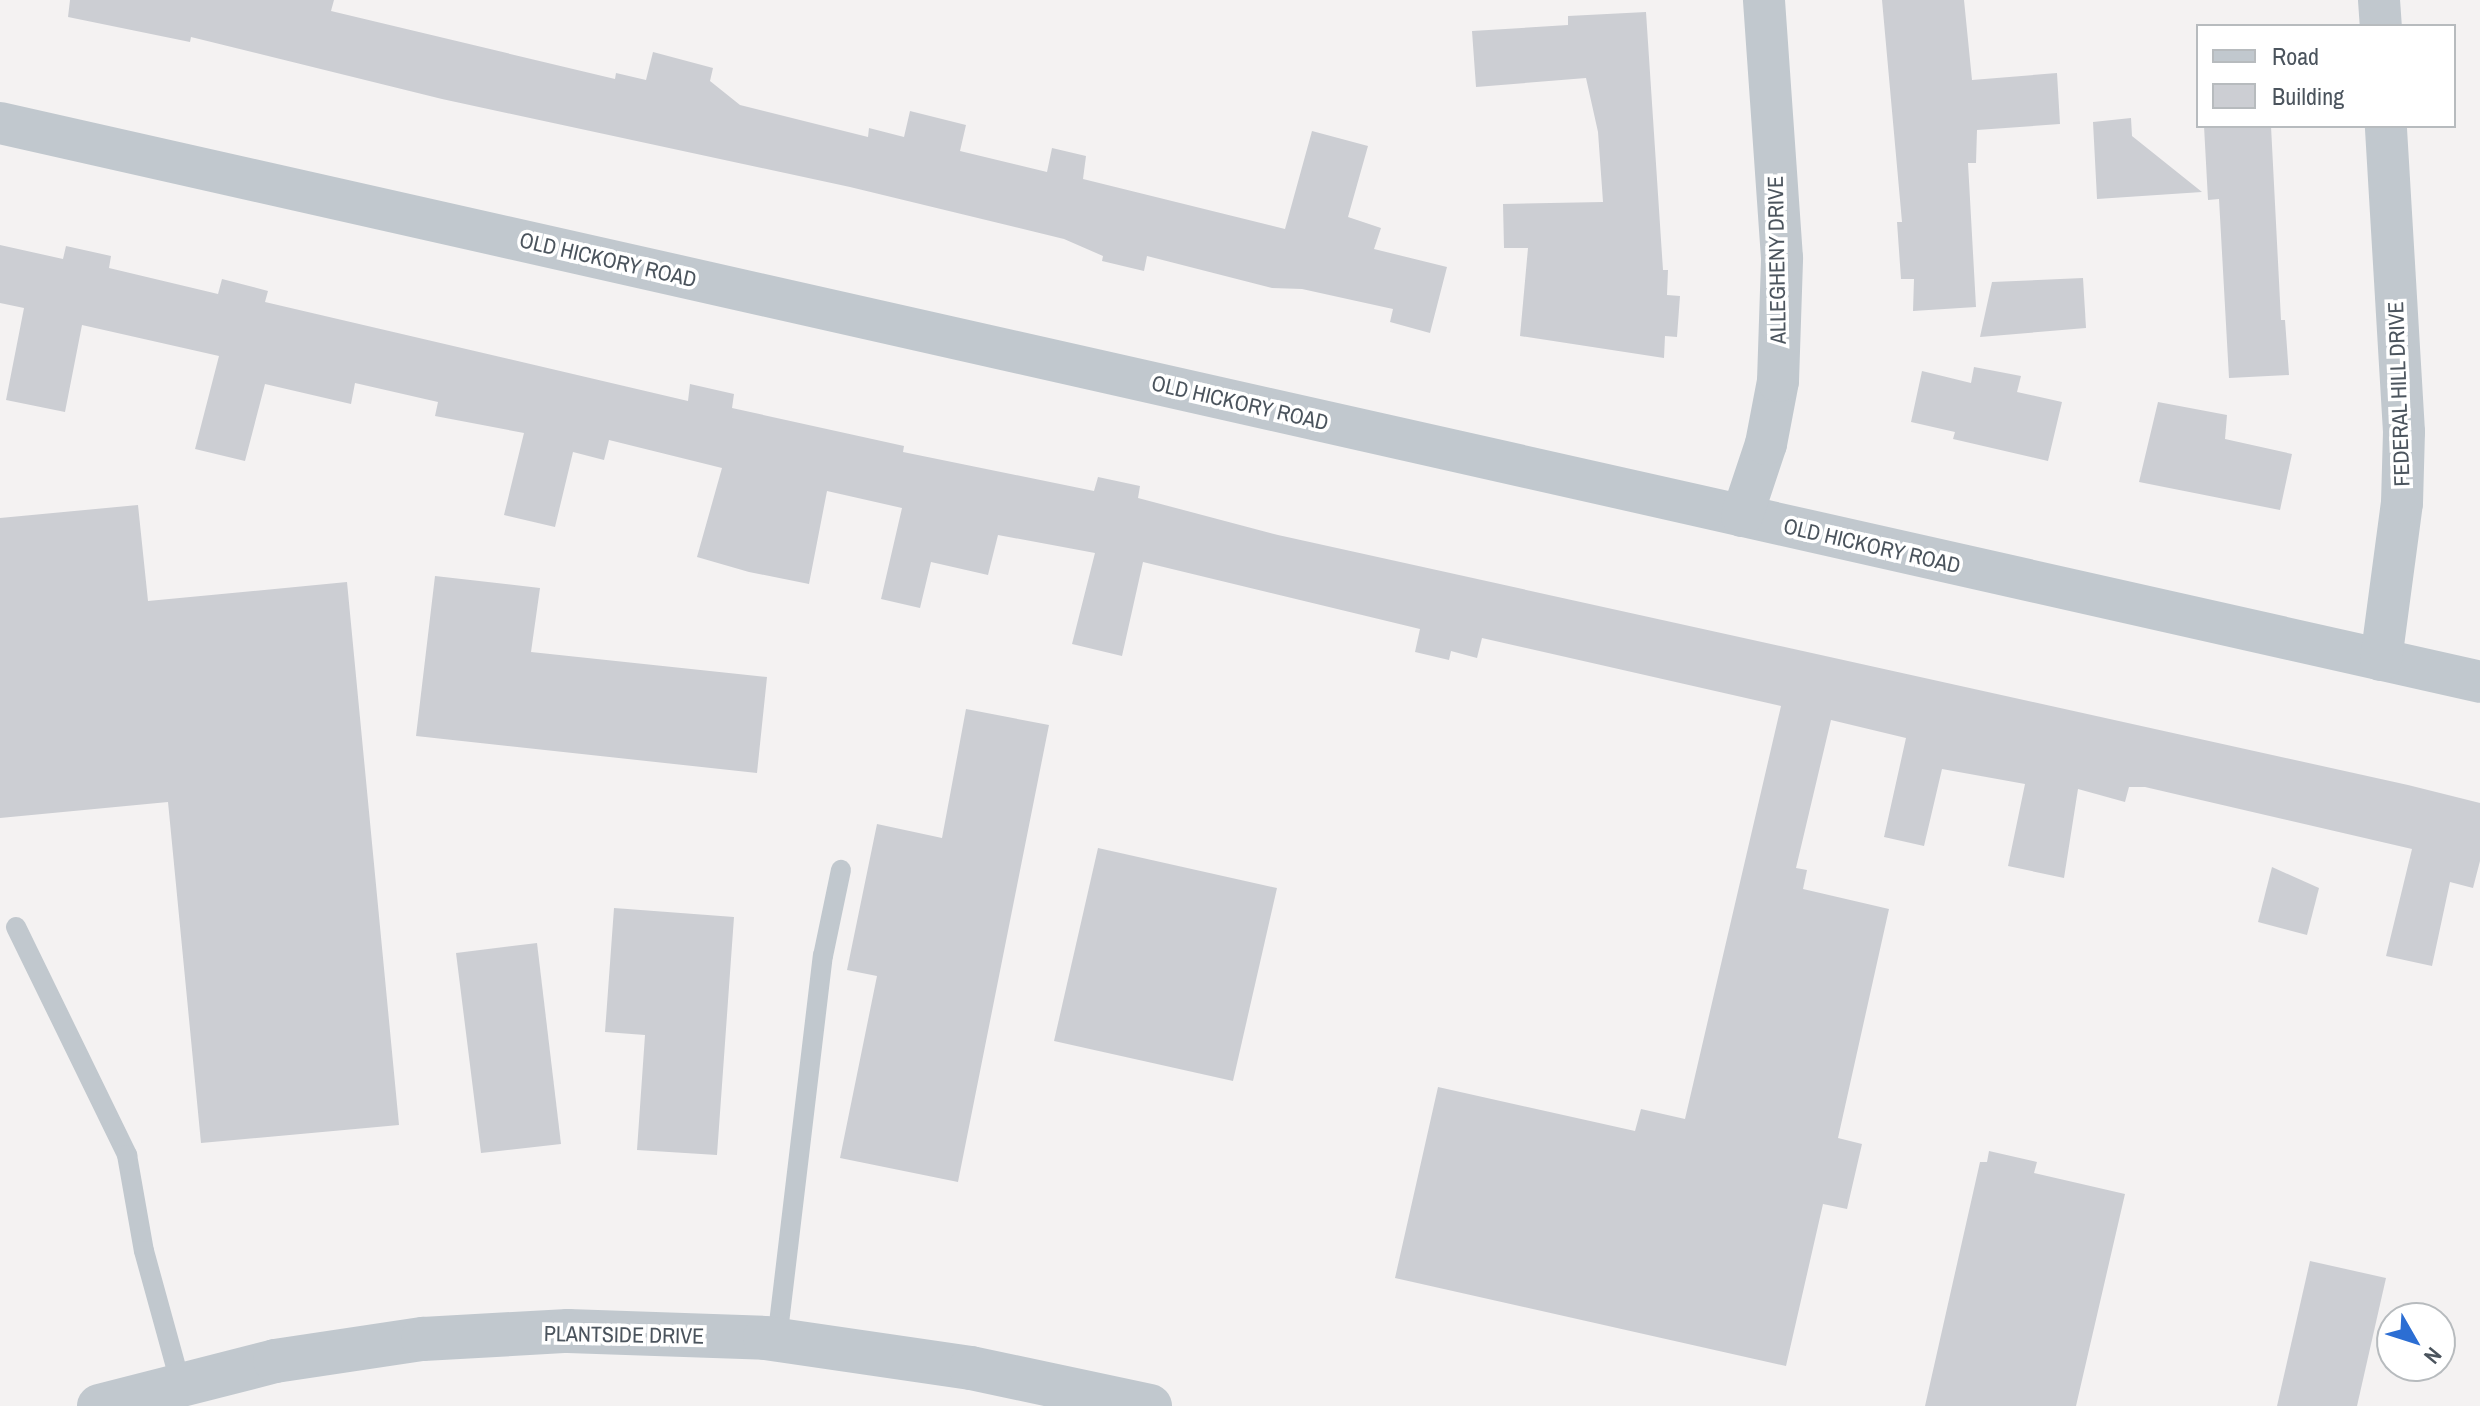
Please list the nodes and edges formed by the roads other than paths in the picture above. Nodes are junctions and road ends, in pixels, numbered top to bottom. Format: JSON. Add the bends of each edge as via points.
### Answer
{"nodes":[{"id":1,"x":1764,"y":0,"type":"edge"},
{"id":2,"x":2379,"y":0,"type":"edge"},
{"id":3,"x":2381,"y":24,"type":"edge"},
{"id":4,"x":0,"y":123,"type":"edge"},
{"id":5,"x":2386,"y":128,"type":"edge"},
{"id":6,"x":1742,"y":516,"type":"junction"},
{"id":7,"x":2381,"y":660,"type":"junction"},
{"id":8,"x":2480,"y":682,"type":"edge"},
{"id":9,"x":841,"y":870,"type":"dead end"},
{"id":10,"x":16,"y":927,"type":"dead end"},
{"id":11,"x":777,"y":1340,"type":"junction"},
{"id":12,"x":180,"y":1382,"type":"junction"},
{"id":13,"x":99,"y":1406,"type":"edge"},
{"id":14,"x":1150,"y":1406,"type":"edge"}],
"edges":[{"from":1,"to":6,"type":"street","name":"ALLEGHENY DRIVE","via":[[1782,258],[1778,381],[1766,444]]},
{"from":2,"to":3,"type":"street"},
{"from":4,"to":6,"type":"street","name":"OLD HICKORY ROAD"},
{"from":5,"to":7,"type":"street","name":"FEDERAL HILL DRIVE","via":[[2404,432],[2402,503]]},
{"from":6,"to":7,"type":"street","name":"OLD HICKORY ROAD"},
{"from":7,"to":8,"type":"street","name":"OLD HICKORY ROAD"},
{"from":9,"to":11,"type":"lane","via":[[823,956]]},
{"from":10,"to":12,"type":"lane","via":[[127,1155],[144,1251]]},
{"from":11,"to":12,"type":"street","name":"PLANTSIDE DRIVE","via":[[568,1331],[423,1339],[275,1361]]},
{"from":11,"to":14,"type":"street","name":"PLANTSIDE DRIVE","via":[[971,1368]]},
{"from":12,"to":13,"type":"street","name":"PLANTSIDE DRIVE"}]}
